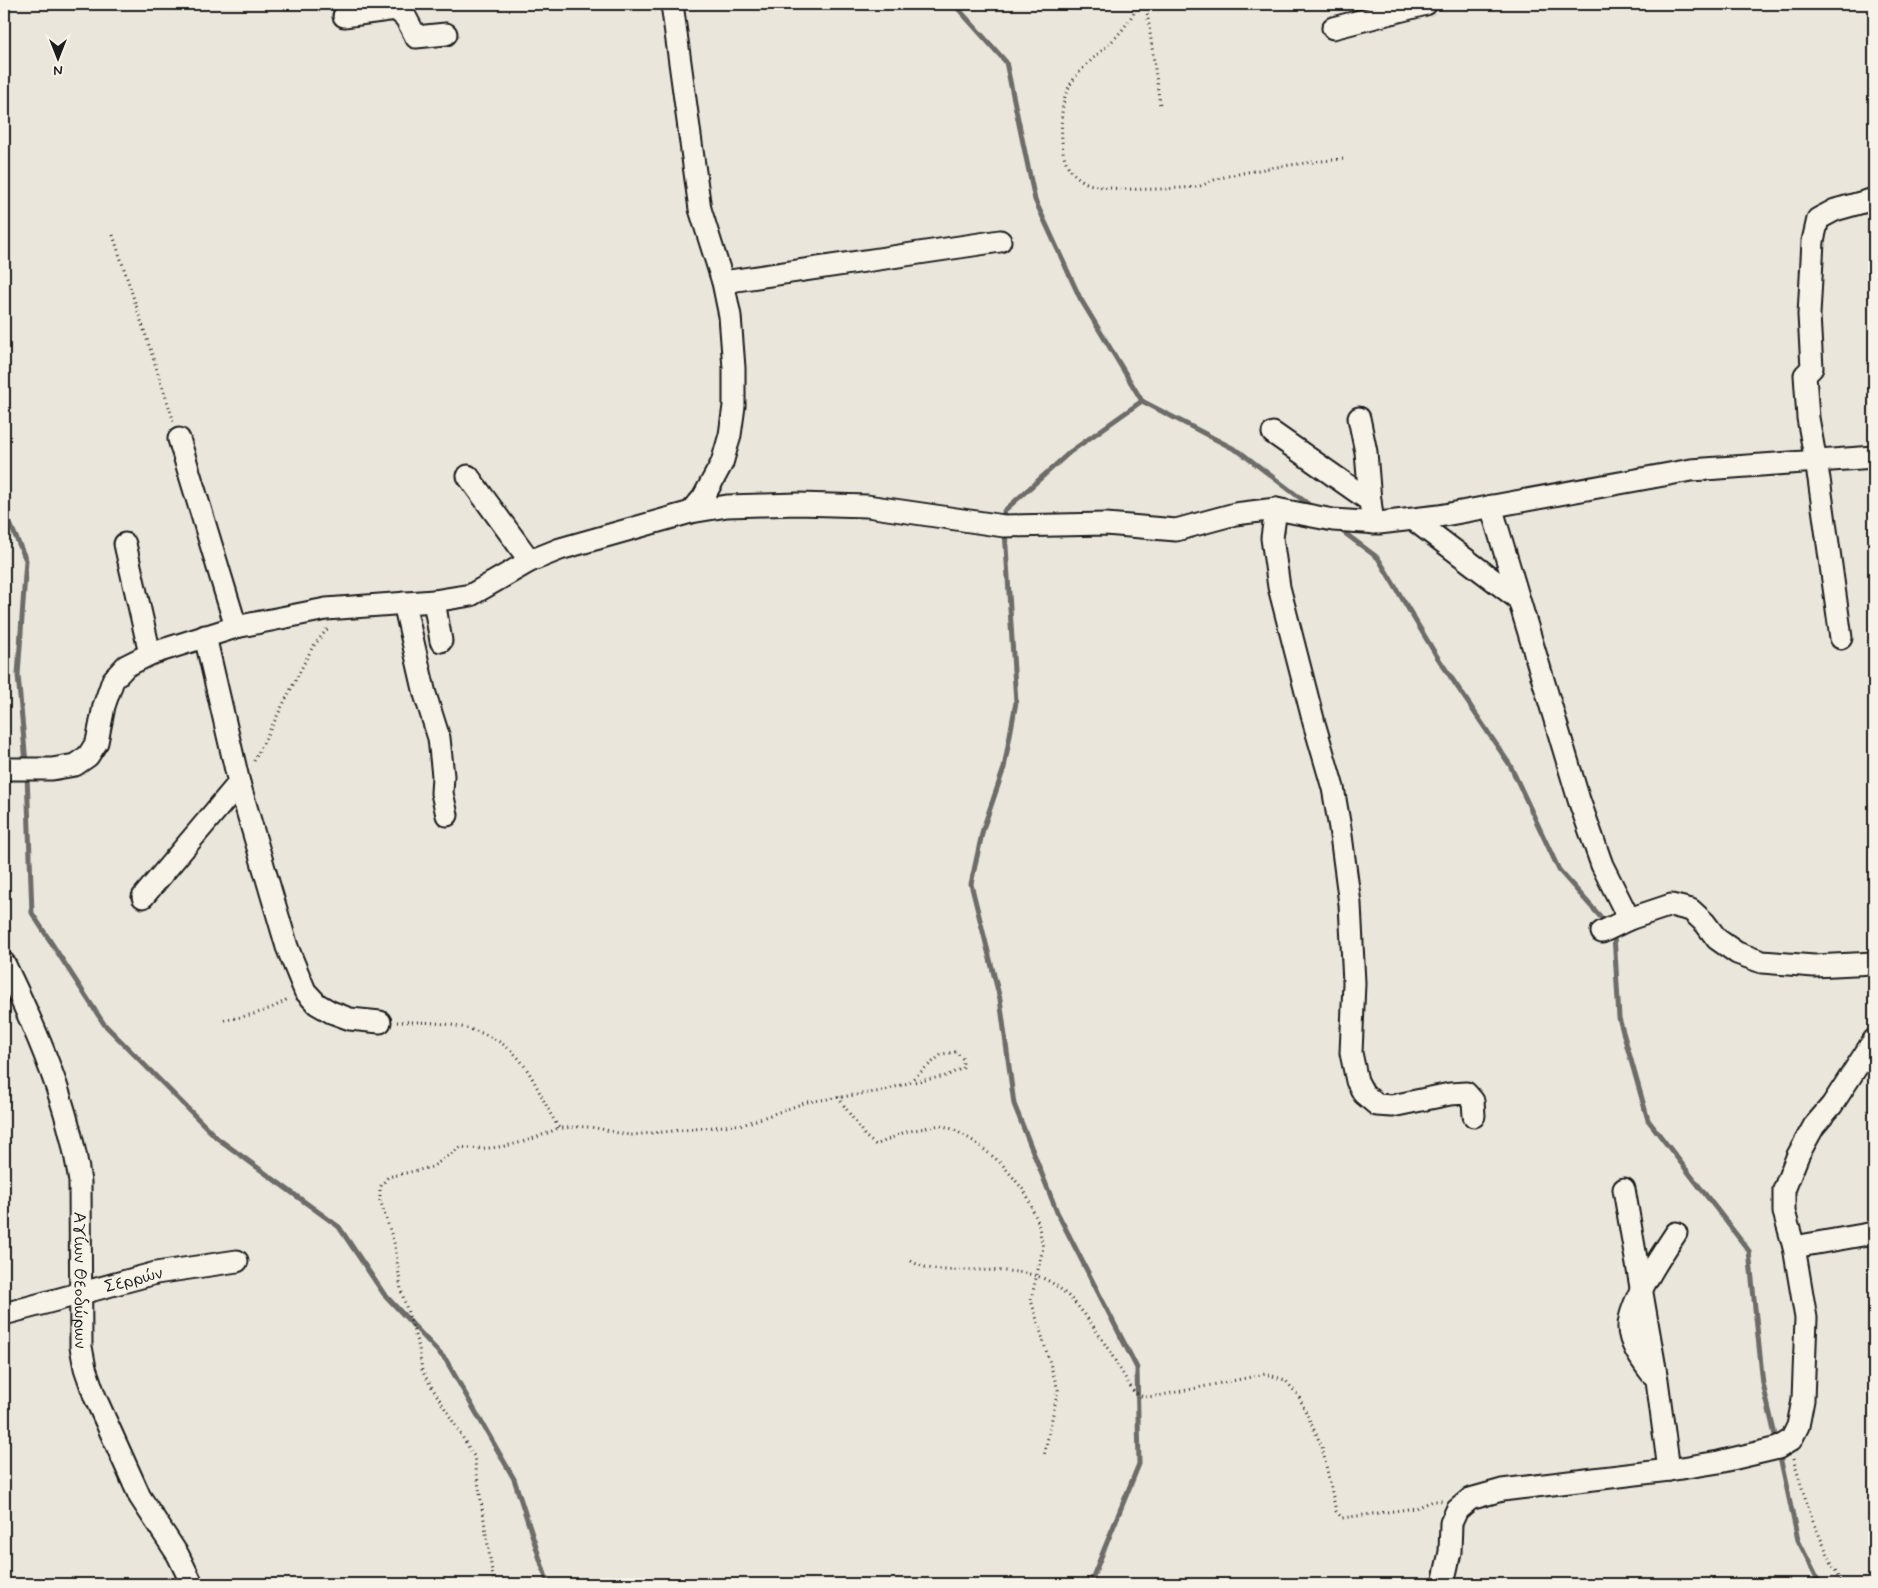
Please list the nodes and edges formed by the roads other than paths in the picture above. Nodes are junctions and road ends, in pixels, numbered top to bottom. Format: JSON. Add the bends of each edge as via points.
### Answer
{"nodes":[{"id":1,"x":672,"y":4,"type":"edge"},
{"id":2,"x":1426,"y":4,"type":"edge"},
{"id":3,"x":344,"y":13,"type":"edge"},
{"id":4,"x":1333,"y":28,"type":"dead end"},
{"id":5,"x":446,"y":34,"type":"dead end"},
{"id":6,"x":1874,"y":199,"type":"edge"},
{"id":7,"x":1000,"y":241,"type":"dead end"},
{"id":8,"x":723,"y":282,"type":"junction"},
{"id":9,"x":1359,"y":418,"type":"dead end"},
{"id":10,"x":1273,"y":433,"type":"dead end"},
{"id":11,"x":179,"y":439,"type":"road end"},
{"id":12,"x":1874,"y":457,"type":"edge"},
{"id":13,"x":1815,"y":461,"type":"junction"},
{"id":14,"x":722,"y":463,"type":"junction"},
{"id":15,"x":468,"y":476,"type":"dead end"},
{"id":16,"x":1370,"y":501,"type":"junction"},
{"id":17,"x":727,"y":506,"type":"junction"},
{"id":18,"x":1491,"y":506,"type":"junction"},
{"id":19,"x":1276,"y":509,"type":"junction"},
{"id":20,"x":691,"y":512,"type":"junction"},
{"id":21,"x":1414,"y":520,"type":"junction"},
{"id":22,"x":1373,"y":523,"type":"junction"},
{"id":23,"x":125,"y":544,"type":"dead end"},
{"id":24,"x":530,"y":561,"type":"junction"},
{"id":25,"x":1517,"y":598,"type":"junction"},
{"id":26,"x":434,"y":601,"type":"junction"},
{"id":27,"x":404,"y":603,"type":"junction"},
{"id":28,"x":236,"y":627,"type":"junction"},
{"id":29,"x":205,"y":636,"type":"junction"},
{"id":30,"x":1841,"y":638,"type":"dead end"},
{"id":31,"x":441,"y":642,"type":"dead end"},
{"id":32,"x":150,"y":654,"type":"junction"},
{"id":33,"x":4,"y":769,"type":"edge"},
{"id":34,"x":239,"y":783,"type":"junction"},
{"id":35,"x":447,"y":815,"type":"dead end"},
{"id":36,"x":142,"y":897,"type":"dead end"},
{"id":37,"x":1629,"y":919,"type":"junction"},
{"id":38,"x":1602,"y":932,"type":"dead end"},
{"id":39,"x":1874,"y":963,"type":"edge"},
{"id":40,"x":7,"y":976,"type":"edge"},
{"id":41,"x":380,"y":1022,"type":"road end"},
{"id":42,"x":1874,"y":1040,"type":"edge"},
{"id":43,"x":1474,"y":1116,"type":"dead end"},
{"id":44,"x":1624,"y":1189,"type":"dead end"},
{"id":45,"x":1676,"y":1233,"type":"dead end"},
{"id":46,"x":1874,"y":1233,"type":"edge"},
{"id":47,"x":1794,"y":1246,"type":"junction"},
{"id":48,"x":237,"y":1261,"type":"dead end"},
{"id":49,"x":1642,"y":1292,"type":"junction"},
{"id":50,"x":80,"y":1293,"type":"junction"},
{"id":51,"x":4,"y":1314,"type":"edge"},
{"id":52,"x":1669,"y":1470,"type":"junction"},
{"id":53,"x":192,"y":1584,"type":"edge"},
{"id":54,"x":1443,"y":1584,"type":"edge"}],
"edges":[{"from":1,"to":8,"type":"street","via":[[700,209]]},
{"from":2,"to":4,"type":"street"},
{"from":3,"to":5,"type":"street","via":[[396,9],[406,18],[416,37]]},
{"from":6,"to":13,"type":"street","via":[[1835,210],[1818,219],[1813,241],[1809,315],[1812,368],[1805,376]]},
{"from":7,"to":8,"type":"street"},
{"from":8,"to":14,"type":"street","via":[[730,316],[734,406]]},
{"from":9,"to":16,"type":"street"},
{"from":10,"to":16,"type":"street"},
{"from":11,"to":28,"type":"street"},
{"from":12,"to":13,"type":"street"},
{"from":13,"to":18,"type":"street","via":[[1691,470]]},
{"from":13,"to":30,"type":"street"},
{"from":14,"to":17,"type":"street"},
{"from":14,"to":20,"type":"street","via":[[703,498]]},
{"from":15,"to":24,"type":"street"},
{"from":16,"to":22,"type":"street"},
{"from":17,"to":19,"type":"street","via":[[867,506],[1004,526],[1106,524],[1176,530],[1235,514]]},
{"from":17,"to":20,"type":"street"},
{"from":18,"to":21,"type":"street"},
{"from":18,"to":25,"type":"street"},
{"from":19,"to":22,"type":"street","via":[[1333,520]]},
{"from":19,"to":43,"type":"street","via":[[1272,538],[1279,587],[1333,788],[1340,828],[1350,904],[1354,983],[1351,1053],[1357,1080],[1364,1094],[1378,1105],[1392,1106],[1466,1093],[1473,1101]]},
{"from":20,"to":24,"type":"street","via":[[596,537]]},
{"from":21,"to":22,"type":"street"},
{"from":21,"to":25,"type":"street"},
{"from":23,"to":32,"type":"street"},
{"from":24,"to":26,"type":"street","via":[[471,595]]},
{"from":25,"to":37,"type":"street","via":[[1579,800],[1602,865]]},
{"from":26,"to":27,"type":"street"},
{"from":26,"to":31,"type":"street"},
{"from":27,"to":28,"type":"street","via":[[344,608]]},
{"from":27,"to":35,"type":"street","via":[[439,738],[442,793]]},
{"from":28,"to":29,"type":"street"},
{"from":29,"to":32,"type":"street"},
{"from":29,"to":34,"type":"street"},
{"from":32,"to":33,"type":"street","via":[[126,666],[113,680],[97,742],[88,756],[75,766]]},
{"from":34,"to":36,"type":"street"},
{"from":34,"to":41,"type":"street","via":[[285,939],[304,986],[317,1004],[331,1012],[350,1019]]},
{"from":37,"to":38,"type":"street"},
{"from":37,"to":39,"type":"street","via":[[1671,905],[1682,906],[1705,923],[1717,939],[1737,953],[1762,962],[1814,966]]},
{"from":40,"to":50,"type":"street","name":"Αγίων Θεοδώρων","via":[[41,1042],[76,1158],[80,1182]]},
{"from":42,"to":47,"type":"street","via":[[1832,1105],[1814,1126],[1789,1174],[1784,1190],[1784,1212]]},
{"from":44,"to":49,"type":"street"},
{"from":45,"to":49,"type":"street"},
{"from":46,"to":47,"type":"street"},
{"from":47,"to":52,"type":"street","via":[[1806,1318],[1806,1359],[1803,1400],[1798,1426],[1791,1440],[1778,1448],[1754,1455]]},
{"from":48,"to":50,"type":"street","name":"Σερρών","via":[[156,1273]]},
{"from":49,"to":52,"type":"street"},
{"from":50,"to":51,"type":"street","name":"Σερρών"},
{"from":50,"to":53,"type":"street","name":"Αγίων Θεοδώρων","via":[[81,1347],[95,1397],[140,1497],[178,1555]]},
{"from":52,"to":54,"type":"street","via":[[1502,1490],[1464,1503],[1451,1523],[1450,1552]]}]}
